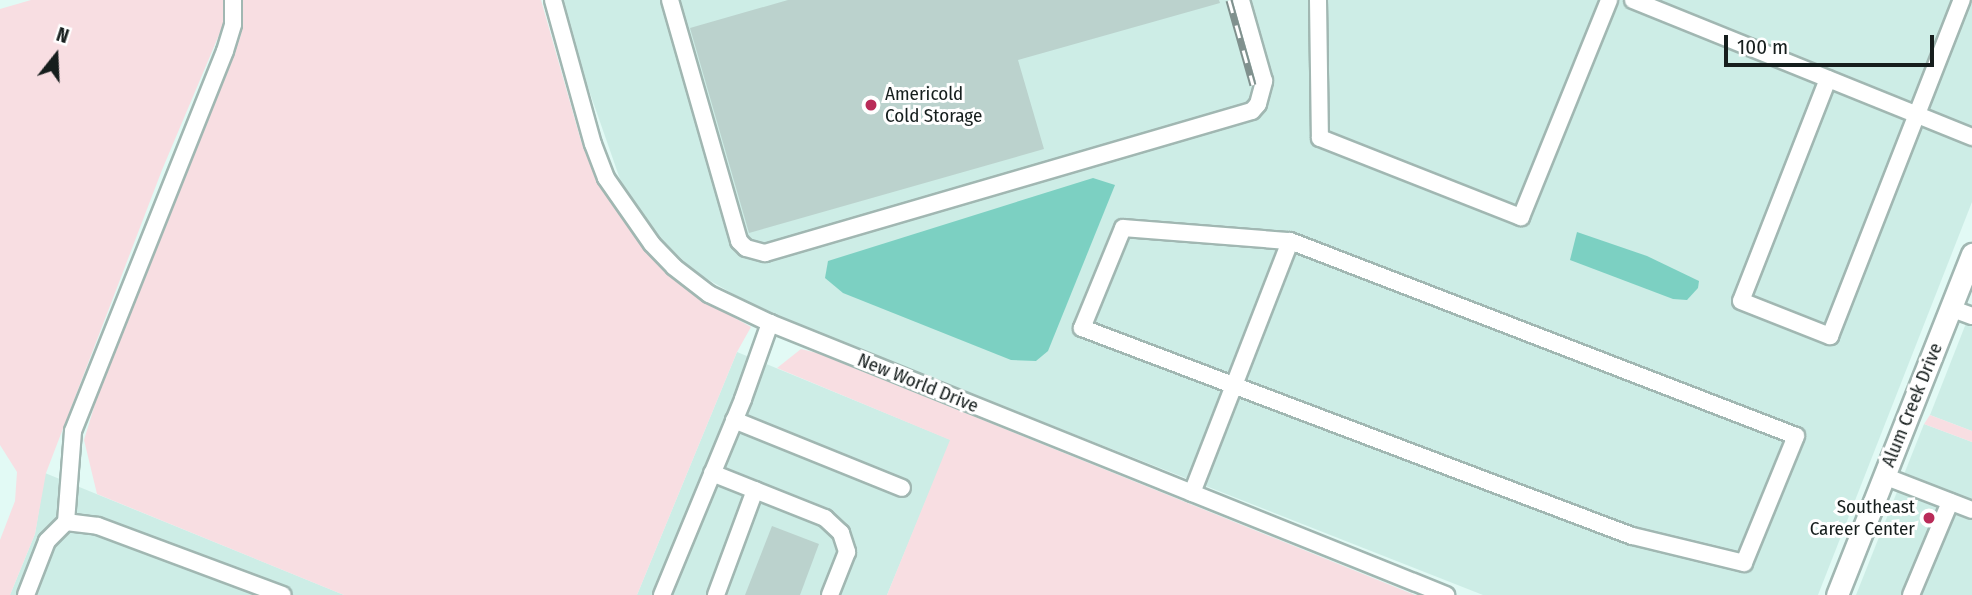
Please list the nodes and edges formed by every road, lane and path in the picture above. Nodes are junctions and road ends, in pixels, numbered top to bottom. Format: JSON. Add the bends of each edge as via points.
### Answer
{"nodes":[{"id":1,"x":233,"y":0,"type":"edge"},
{"id":2,"x":552,"y":0,"type":"edge"},
{"id":3,"x":670,"y":0,"type":"edge"},
{"id":4,"x":1241,"y":0,"type":"edge"},
{"id":5,"x":1318,"y":0,"type":"edge"},
{"id":6,"x":1609,"y":0,"type":"edge"},
{"id":7,"x":1633,"y":0,"type":"edge"},
{"id":8,"x":1962,"y":0,"type":"edge"},
{"id":9,"x":1828,"y":79,"type":"junction"},
{"id":10,"x":1919,"y":115,"type":"junction"},
{"id":11,"x":1972,"y":137,"type":"edge"},
{"id":12,"x":1290,"y":241,"type":"junction"},
{"id":13,"x":1972,"y":254,"type":"edge"},
{"id":14,"x":1950,"y":309,"type":"junction"},
{"id":15,"x":1972,"y":316,"type":"edge"},
{"id":16,"x":770,"y":323,"type":"junction"},
{"id":17,"x":1235,"y":385,"type":"junction"},
{"id":18,"x":734,"y":420,"type":"junction"},
{"id":19,"x":712,"y":473,"type":"junction"},
{"id":20,"x":1884,"y":477,"type":"junction"},
{"id":21,"x":902,"y":488,"type":"dead end"},
{"id":22,"x":755,"y":490,"type":"junction"},
{"id":23,"x":1192,"y":493,"type":"junction"},
{"id":24,"x":1950,"y":502,"type":"junction"},
{"id":25,"x":1972,"y":510,"type":"edge"},
{"id":26,"x":66,"y":522,"type":"junction"},
{"id":27,"x":26,"y":595,"type":"edge"},
{"id":28,"x":283,"y":595,"type":"edge"},
{"id":29,"x":662,"y":595,"type":"edge"},
{"id":30,"x":716,"y":595,"type":"edge"},
{"id":31,"x":830,"y":595,"type":"edge"},
{"id":32,"x":1446,"y":595,"type":"edge"},
{"id":33,"x":1838,"y":595,"type":"edge"},
{"id":34,"x":1911,"y":595,"type":"edge"}],
"edges":[{"from":1,"to":26,"type":"street","via":[[233,24],[225,51],[73,431]]},
{"from":2,"to":16,"type":"street","name":"New World Drive","via":[[593,144],[626,212],[674,267],[709,294]]},
{"from":3,"to":4,"type":"street","via":[[739,241],[765,253],[1252,111],[1264,81]]},
{"from":5,"to":6,"type":"street","via":[[1320,138],[1521,216]]},
{"from":7,"to":9,"type":"street"},
{"from":8,"to":10,"type":"street"},
{"from":9,"to":10,"type":"street"},
{"from":9,"to":10,"type":"street","via":[[1741,301],[1830,336]]},
{"from":10,"to":11,"type":"street"},
{"from":12,"to":17,"type":"street"},
{"from":12,"to":17,"type":"street","via":[[1123,228],[1082,328]]},
{"from":12,"to":17,"type":"street","via":[[1796,436],[1744,563],[1632,536]]},
{"from":13,"to":14,"type":"main road","name":"Alum Creek Drive"},
{"from":14,"to":15,"type":"street"},
{"from":14,"to":20,"type":"main road","name":"Alum Creek Drive"},
{"from":16,"to":18,"type":"street"},
{"from":16,"to":23,"type":"street","name":"New World Drive"},
{"from":17,"to":23,"type":"street"},
{"from":18,"to":19,"type":"street"},
{"from":18,"to":21,"type":"street"},
{"from":19,"to":22,"type":"street"},
{"from":19,"to":29,"type":"street"},
{"from":20,"to":24,"type":"street"},
{"from":20,"to":33,"type":"main road","name":"Alum Creek Drive"},
{"from":22,"to":30,"type":"street"},
{"from":22,"to":31,"type":"street","via":[[825,518],[841,533],[847,552]]},
{"from":23,"to":32,"type":"street","name":"New World Drive"},
{"from":24,"to":25,"type":"street"},
{"from":24,"to":34,"type":"street"},
{"from":26,"to":27,"type":"street","via":[[47,541]]},
{"from":26,"to":28,"type":"street","via":[[98,526]]}]}
